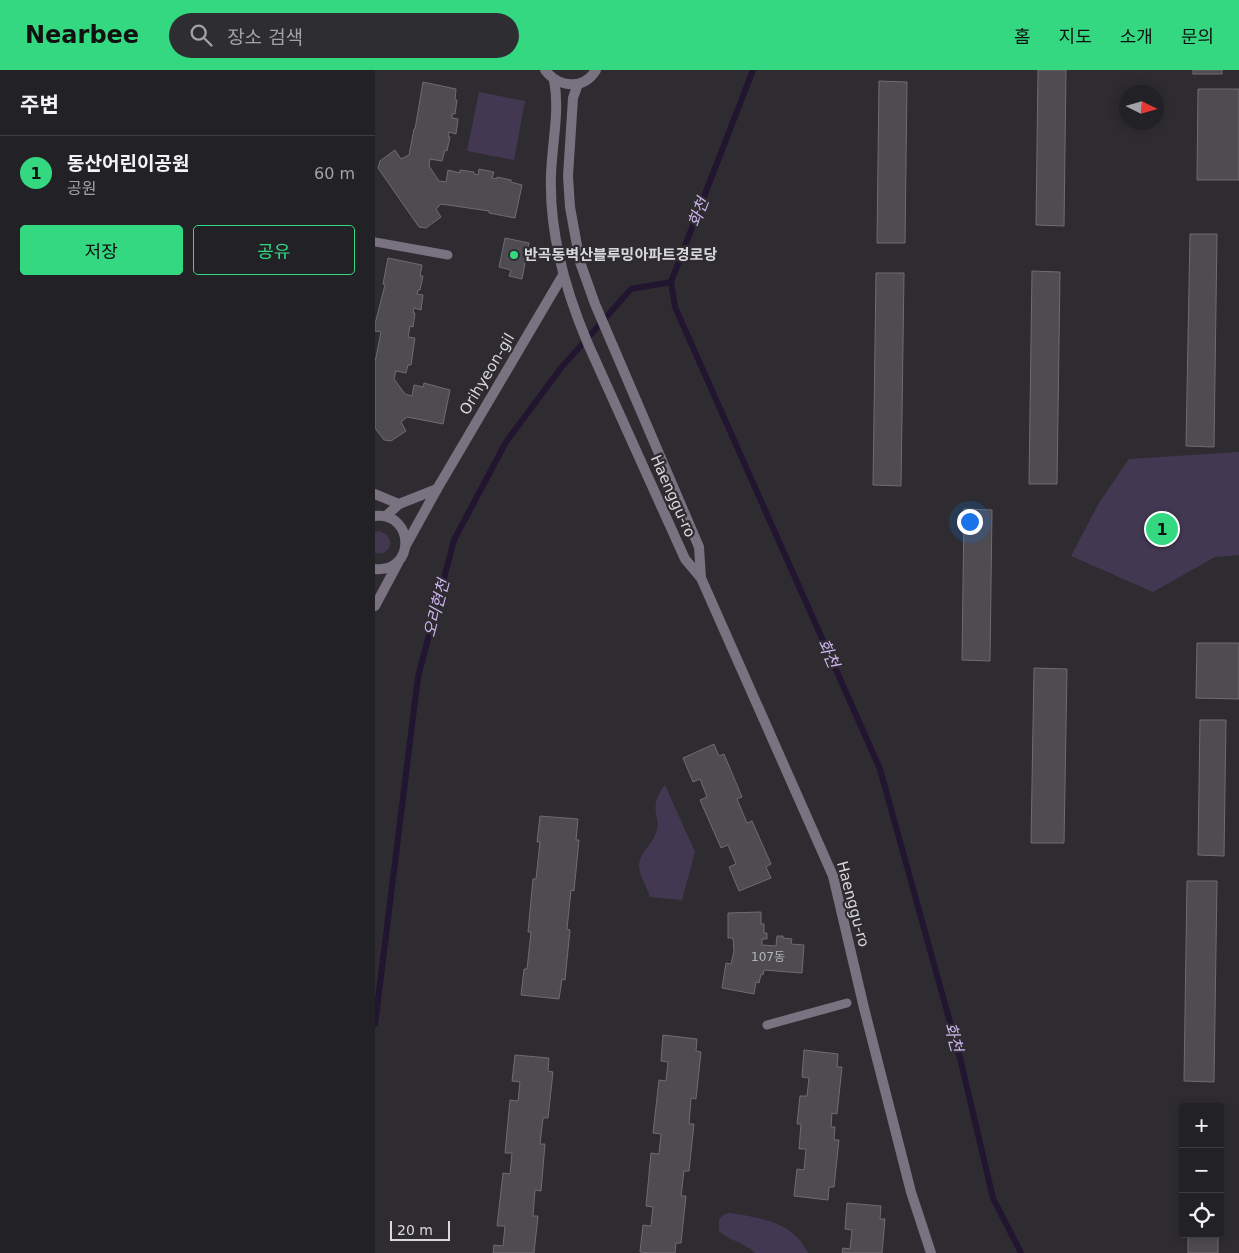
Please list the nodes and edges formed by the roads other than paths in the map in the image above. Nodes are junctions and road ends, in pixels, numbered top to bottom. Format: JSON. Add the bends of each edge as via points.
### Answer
{"nodes":[{"id":1,"x":545,"y":70,"type":"edge"},
{"id":2,"x":596,"y":70,"type":"edge"},
{"id":3,"x":554,"y":80,"type":"junction"},
{"id":4,"x":578,"y":84,"type":"junction"},
{"id":5,"x":375,"y":242,"type":"edge"},
{"id":6,"x":448,"y":255,"type":"dead end"},
{"id":7,"x":563,"y":275,"type":"junction"},
{"id":8,"x":437,"y":489,"type":"junction"},
{"id":9,"x":375,"y":494,"type":"edge"},
{"id":10,"x":399,"y":504,"type":"junction"},
{"id":11,"x":375,"y":516,"type":"edge"},
{"id":12,"x":387,"y":516,"type":"junction"},
{"id":13,"x":406,"y":545,"type":"junction"},
{"id":14,"x":398,"y":562,"type":"junction"},
{"id":15,"x":375,"y":569,"type":"edge"},
{"id":16,"x":701,"y":578,"type":"junction"},
{"id":17,"x":375,"y":606,"type":"edge"},
{"id":18,"x":847,"y":1003,"type":"dead end"},
{"id":19,"x":767,"y":1024,"type":"dead end"},
{"id":20,"x":931,"y":1253,"type":"edge"}],
"edges":[{"from":1,"to":3,"type":"street"},
{"from":2,"to":4,"type":"street"},
{"from":3,"to":4,"type":"street"},
{"from":3,"to":7,"type":"street","via":[[557,94],[551,205]]},
{"from":4,"to":16,"type":"street","name":"Haenggu-ro","via":[[573,98],[568,176],[580,262],[699,547]]},
{"from":5,"to":6,"type":"lane"},
{"from":7,"to":8,"type":"street","name":"Orihyeon-gil"},
{"from":7,"to":16,"type":"street","name":"Haenggu-ro","via":[[576,316],[685,560]]},
{"from":8,"to":10,"type":"street"},
{"from":8,"to":13,"type":"street","name":"Orihyeon-gil"},
{"from":9,"to":10,"type":"street"},
{"from":10,"to":12,"type":"street"},
{"from":11,"to":12,"type":"street"},
{"from":12,"to":13,"type":"street","via":[[401,527]]},
{"from":13,"to":14,"type":"street","name":"Orihyeon-gil"},
{"from":14,"to":15,"type":"street"},
{"from":14,"to":17,"type":"street","name":"Orihyeon-gil"},
{"from":16,"to":20,"type":"street","name":"Haenggu-ro","via":[[833,876],[911,1192]]},
{"from":18,"to":19,"type":"lane"}]}
